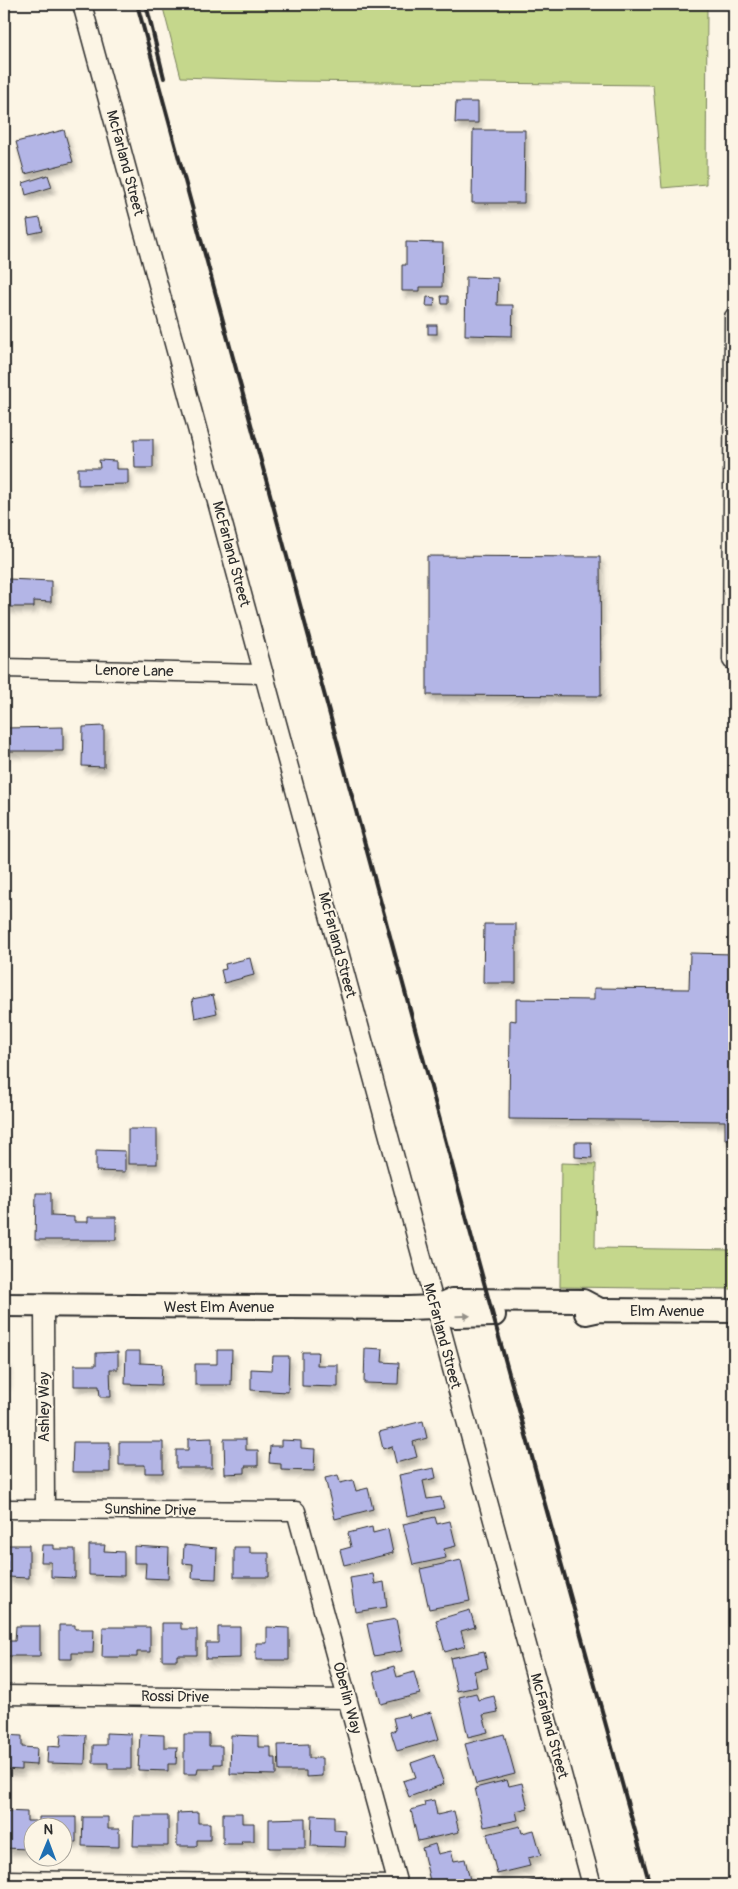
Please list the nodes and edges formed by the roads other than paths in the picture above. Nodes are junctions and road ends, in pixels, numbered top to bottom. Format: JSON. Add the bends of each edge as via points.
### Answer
{"nodes":[{"id":1,"x":82,"y":4,"type":"edge"},
{"id":2,"x":734,"y":317,"type":"edge"},
{"id":3,"x":732,"y":660,"type":"dead end"},
{"id":4,"x":4,"y":668,"type":"edge"},
{"id":5,"x":264,"y":674,"type":"junction"},
{"id":6,"x":4,"y":1305,"type":"edge"},
{"id":7,"x":44,"y":1306,"type":"junction"},
{"id":8,"x":435,"y":1307,"type":"junction"},
{"id":9,"x":491,"y":1308,"type":"joint"},
{"id":10,"x":734,"y":1312,"type":"edge"},
{"id":11,"x":4,"y":1509,"type":"edge"},
{"id":12,"x":45,"y":1509,"type":"junction"},
{"id":13,"x":296,"y":1511,"type":"joint"},
{"id":14,"x":4,"y":1695,"type":"edge"},
{"id":15,"x":347,"y":1698,"type":"junction"},
{"id":16,"x":4,"y":1880,"type":"edge"},
{"id":17,"x":398,"y":1885,"type":"edge"},
{"id":18,"x":592,"y":1885,"type":"edge"}],
"edges":[{"from":1,"to":5,"type":"street","name":"McFarland Street"},
{"from":2,"to":3,"type":"street"},
{"from":4,"to":5,"type":"street","name":"Lenore Lane"},
{"from":5,"to":8,"type":"street","name":"McFarland Street"},
{"from":6,"to":7,"type":"street","name":"West Elm Avenue"},
{"from":7,"to":8,"type":"street","name":"West Elm Avenue"},
{"from":7,"to":12,"type":"street","name":"Ashley Way"},
{"from":8,"to":9,"type":"street","name":"West Elm Avenue","via":[[455,1316]]},
{"from":8,"to":18,"type":"street","name":"McFarland Street"},
{"from":9,"to":10,"type":"street","name":"Elm Avenue","via":[[583,1314],[600,1310]]},
{"from":11,"to":12,"type":"street","name":"Sunshine Drive"},
{"from":12,"to":13,"type":"street","name":"Sunshine Drive"},
{"from":13,"to":15,"type":"street","name":"Oberlin Way"},
{"from":14,"to":15,"type":"street","name":"Rossi Drive"},
{"from":15,"to":17,"type":"street","name":"Oberlin Way"},
{"from":16,"to":17,"type":"street"}]}
